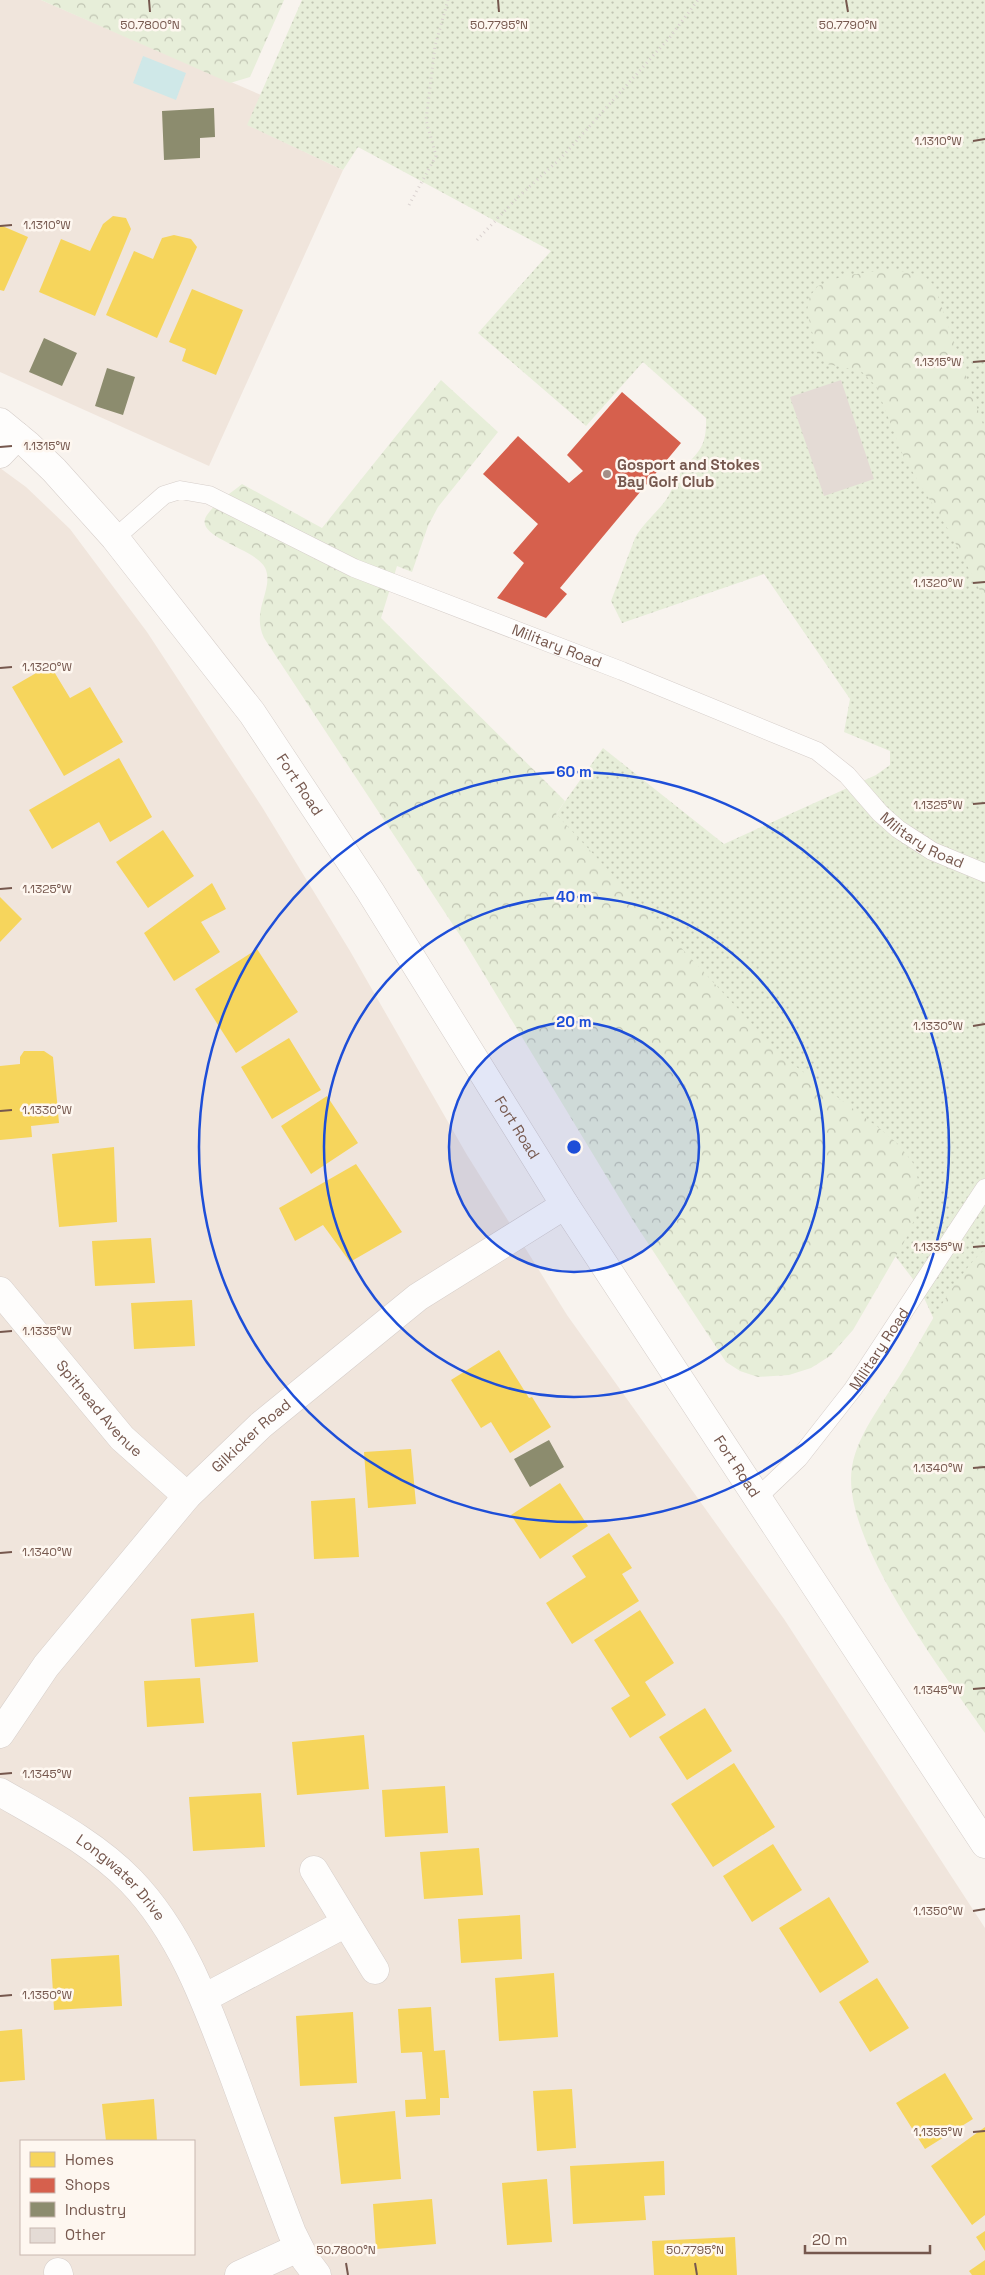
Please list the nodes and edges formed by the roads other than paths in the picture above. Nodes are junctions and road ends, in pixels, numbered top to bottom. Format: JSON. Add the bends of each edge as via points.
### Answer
{"nodes":[{"id":1,"x":6,"y":437,"type":"edge"},
{"id":2,"x":115,"y":538,"type":"junction"},
{"id":3,"x":985,"y":873,"type":"edge"},
{"id":4,"x":985,"y":1188,"type":"edge"},
{"id":5,"x":565,"y":1205,"type":"junction"},
{"id":6,"x":0,"y":1291,"type":"edge"},
{"id":7,"x":187,"y":1496,"type":"junction"},
{"id":8,"x":758,"y":1496,"type":"junction"},
{"id":9,"x":0,"y":1734,"type":"edge"},
{"id":10,"x":0,"y":1792,"type":"edge"},
{"id":11,"x":985,"y":1844,"type":"edge"},
{"id":12,"x":314,"y":1870,"type":"dead end"},
{"id":13,"x":346,"y":1923,"type":"junction"},
{"id":14,"x":375,"y":1970,"type":"dead end"},
{"id":15,"x":204,"y":1998,"type":"junction"},
{"id":16,"x":298,"y":2248,"type":"junction"},
{"id":17,"x":238,"y":2275,"type":"edge"},
{"id":18,"x":317,"y":2275,"type":"edge"}],
"edges":[{"from":1,"to":2,"type":"street","name":"Fort Road","via":[[54,470]]},
{"from":2,"to":3,"type":"lane","name":"Military Road","via":[[164,495],[180,490],[209,495],[354,568],[631,674],[817,751],[847,776],[898,829],[932,851]]},
{"from":2,"to":5,"type":"street","name":"Fort Road","via":[[252,713],[370,891]]},
{"from":4,"to":8,"type":"lane","name":"Military Road","via":[[853,1389],[799,1458]]},
{"from":5,"to":7,"type":"street","name":"Gilkicker Road","via":[[418,1297],[261,1424]]},
{"from":5,"to":8,"type":"street","name":"Fort Road"},
{"from":6,"to":7,"type":"street","name":"Spithead Avenue","via":[[122,1438]]},
{"from":7,"to":9,"type":"street","name":"Gilkicker Road","via":[[46,1666]]},
{"from":8,"to":11,"type":"street","name":"Fort Road"},
{"from":10,"to":15,"type":"street","name":"Longwater Drive","via":[[94,1849],[131,1882],[167,1929]]},
{"from":12,"to":13,"type":"street"},
{"from":13,"to":14,"type":"street"},
{"from":13,"to":15,"type":"street"},
{"from":15,"to":16,"type":"street","name":"Longwater Drive"},
{"from":16,"to":17,"type":"street"},
{"from":16,"to":18,"type":"street","name":"Longwater Drive"}]}
